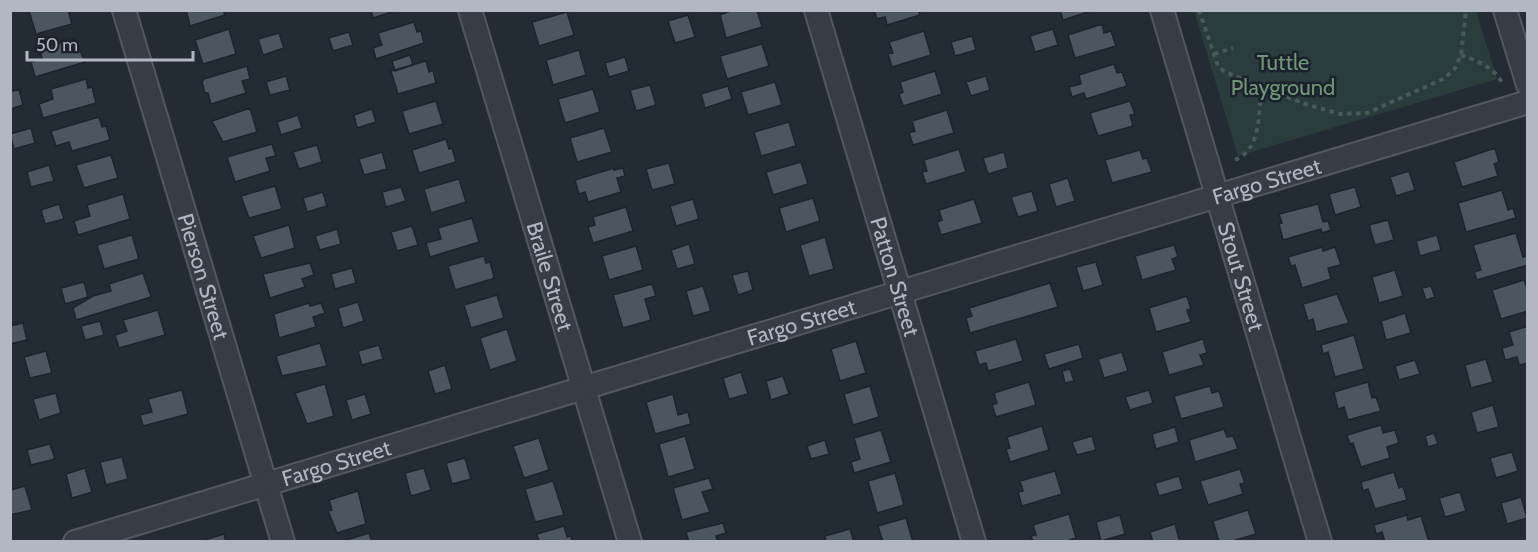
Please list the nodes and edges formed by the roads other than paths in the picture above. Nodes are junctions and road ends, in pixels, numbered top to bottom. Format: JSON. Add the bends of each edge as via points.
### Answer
{"nodes":[{"id":1,"x":124,"y":10,"type":"edge"},
{"id":2,"x":470,"y":10,"type":"edge"},
{"id":3,"x":816,"y":10,"type":"edge"},
{"id":4,"x":1162,"y":10,"type":"edge"},
{"id":5,"x":1505,"y":10,"type":"edge"},
{"id":6,"x":1527,"y":85,"type":"edge"},
{"id":7,"x":1527,"y":102,"type":"edge"},
{"id":8,"x":1217,"y":194,"type":"junction"},
{"id":9,"x":899,"y":290,"type":"junction"},
{"id":10,"x":583,"y":387,"type":"junction"},
{"id":11,"x":266,"y":483,"type":"junction"},
{"id":12,"x":75,"y":542,"type":"edge"},
{"id":13,"x":283,"y":542,"type":"edge"},
{"id":14,"x":630,"y":542,"type":"edge"},
{"id":15,"x":974,"y":542,"type":"edge"},
{"id":16,"x":1320,"y":542,"type":"edge"}],
"edges":[{"from":1,"to":11,"type":"street","name":"Pierson Street"},
{"from":2,"to":10,"type":"street","name":"Braile Street"},
{"from":3,"to":9,"type":"street","name":"Patton Street"},
{"from":4,"to":8,"type":"street","name":"Stout Street"},
{"from":5,"to":6,"type":"street"},
{"from":7,"to":8,"type":"street","name":"Fargo Street"},
{"from":8,"to":9,"type":"street","name":"Fargo Street"},
{"from":8,"to":16,"type":"street","name":"Stout Street"},
{"from":9,"to":10,"type":"street","name":"Fargo Street"},
{"from":9,"to":15,"type":"street","name":"Patton Street"},
{"from":10,"to":11,"type":"street","name":"Fargo Street"},
{"from":10,"to":14,"type":"street","name":"Braile Street"},
{"from":11,"to":12,"type":"street","name":"Fargo Street"},
{"from":11,"to":13,"type":"street","name":"Pierson Street"}]}
